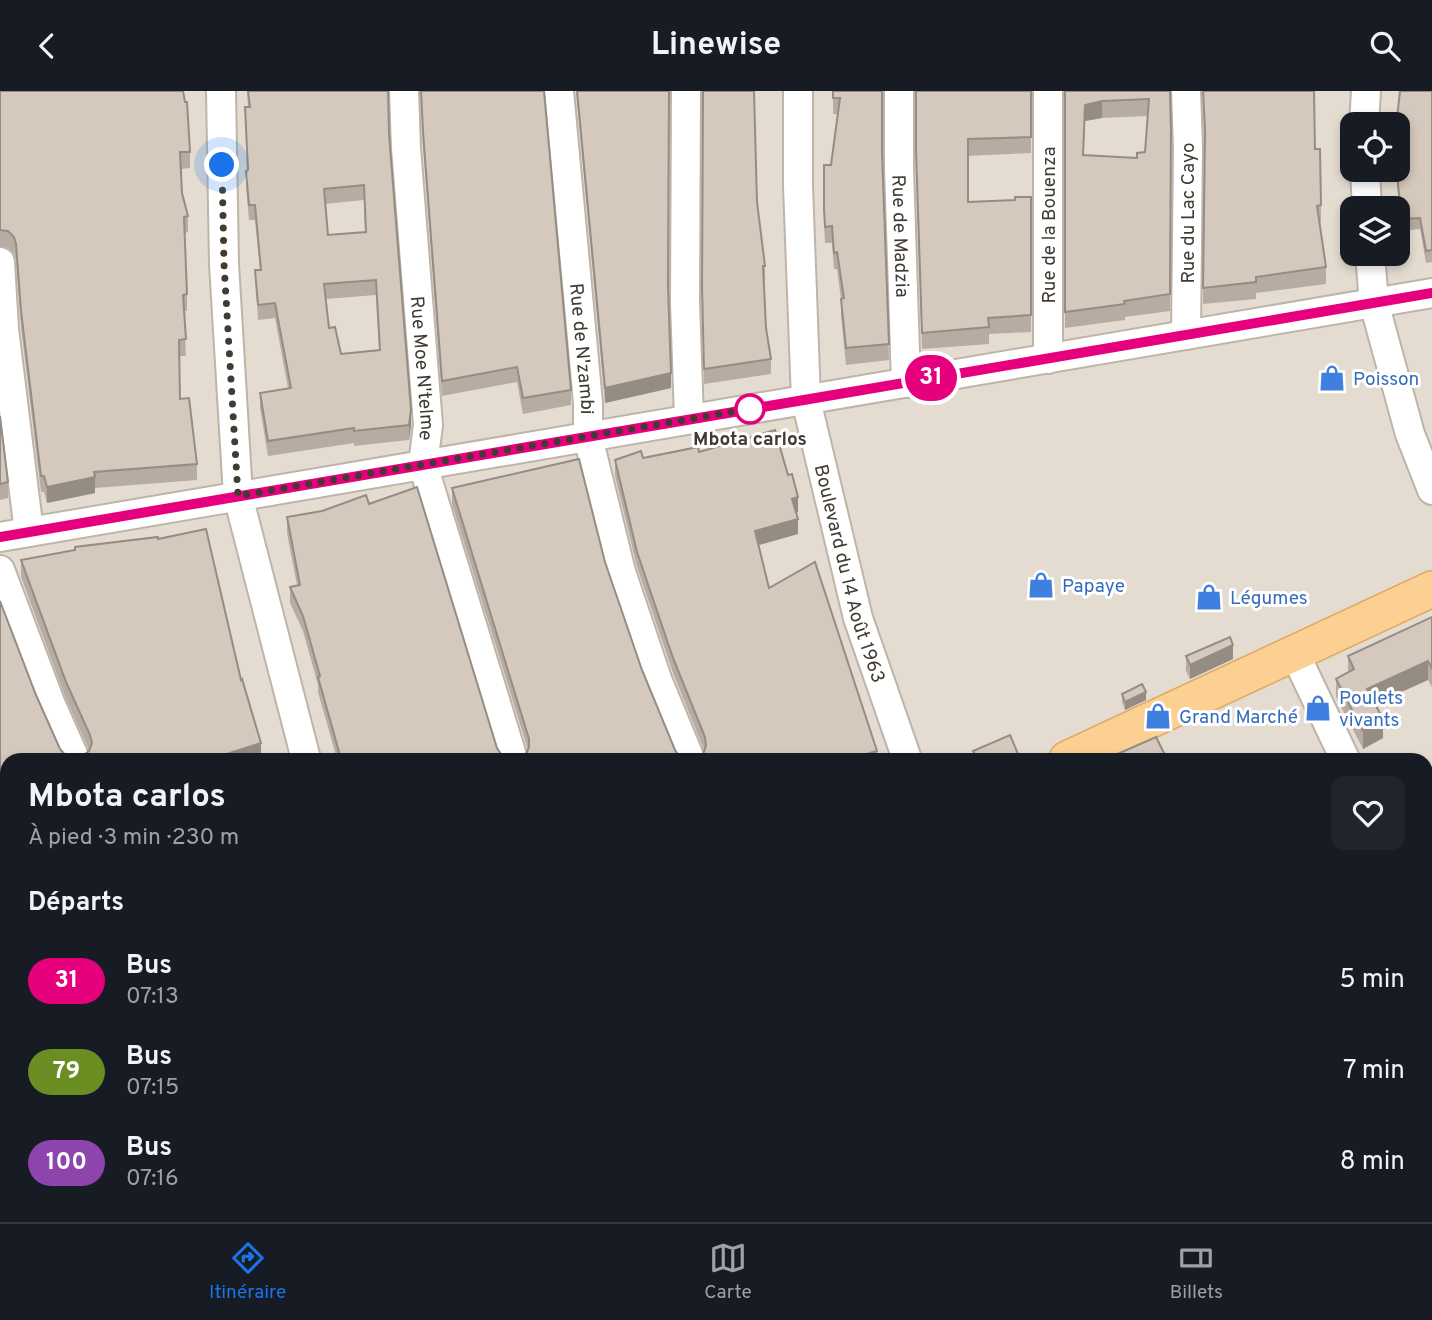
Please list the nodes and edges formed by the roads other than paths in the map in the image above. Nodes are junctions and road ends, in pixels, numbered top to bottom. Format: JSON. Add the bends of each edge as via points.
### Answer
{"nodes":[{"id":1,"x":221,"y":91,"type":"edge"},
{"id":2,"x":404,"y":91,"type":"edge"},
{"id":3,"x":559,"y":91,"type":"edge"},
{"id":4,"x":686,"y":91,"type":"edge"},
{"id":5,"x":799,"y":91,"type":"edge"},
{"id":6,"x":899,"y":91,"type":"edge"},
{"id":7,"x":1048,"y":91,"type":"edge"},
{"id":8,"x":1186,"y":91,"type":"edge"},
{"id":9,"x":1366,"y":91,"type":"edge"},
{"id":10,"x":1365,"y":112,"type":"edge"},
{"id":11,"x":0,"y":262,"type":"edge"},
{"id":12,"x":1371,"y":266,"type":"edge"},
{"id":13,"x":1432,"y":293,"type":"edge"},
{"id":14,"x":1374,"y":303,"type":"junction"},
{"id":15,"x":1186,"y":335,"type":"junction"},
{"id":16,"x":1048,"y":359,"type":"junction"},
{"id":17,"x":906,"y":383,"type":"junction"},
{"id":18,"x":806,"y":400,"type":"junction"},
{"id":19,"x":690,"y":419,"type":"junction"},
{"id":20,"x":588,"y":437,"type":"junction"},
{"id":21,"x":423,"y":465,"type":"junction"},
{"id":22,"x":1432,"y":490,"type":"edge"},
{"id":23,"x":238,"y":496,"type":"junction"},
{"id":24,"x":29,"y":532,"type":"junction"},
{"id":25,"x":0,"y":537,"type":"edge"},
{"id":26,"x":0,"y":571,"type":"edge"},
{"id":27,"x":1432,"y":589,"type":"edge"},
{"id":28,"x":1294,"y":655,"type":"junction"},
{"id":29,"x":72,"y":753,"type":"edge"},
{"id":30,"x":304,"y":753,"type":"edge"},
{"id":31,"x":511,"y":753,"type":"edge"},
{"id":32,"x":688,"y":753,"type":"edge"},
{"id":33,"x":905,"y":753,"type":"edge"},
{"id":34,"x":1080,"y":753,"type":"edge"},
{"id":35,"x":1342,"y":753,"type":"edge"}],
"edges":[{"from":1,"to":23,"type":"street","via":[[224,264]]},
{"from":2,"to":21,"type":"street","name":"Rue Moe N'telme","via":[[428,425]]},
{"from":3,"to":20,"type":"street","name":"Rue de N'zambi"},
{"from":4,"to":19,"type":"street","via":[[685,302]]},
{"from":5,"to":18,"type":"street","name":"Boulevard du 14 Août 1963","via":[[797,186]]},
{"from":6,"to":17,"type":"street","name":"Rue de Madzia"},
{"from":7,"to":16,"type":"street","name":"Rue de la Bouenza"},
{"from":8,"to":15,"type":"street","name":"Rue du Lac Cayo"},
{"from":9,"to":10,"type":"street"},
{"from":11,"to":24,"type":"street"},
{"from":12,"to":14,"type":"street"},
{"from":13,"to":14,"type":"street"},
{"from":14,"to":15,"type":"street"},
{"from":14,"to":22,"type":"street","via":[[1410,434]]},
{"from":15,"to":16,"type":"street"},
{"from":16,"to":17,"type":"street"},
{"from":17,"to":18,"type":"street"},
{"from":18,"to":19,"type":"street"},
{"from":18,"to":33,"type":"street","name":"Boulevard du 14 Août 1963","via":[[858,618]]},
{"from":19,"to":20,"type":"street"},
{"from":20,"to":21,"type":"street"},
{"from":20,"to":32,"type":"street","name":"Rue de N'zambi","via":[[621,572],[657,679]]},
{"from":21,"to":23,"type":"street"},
{"from":21,"to":31,"type":"street","name":"Rue Moe N'telme"},
{"from":23,"to":24,"type":"street"},
{"from":23,"to":30,"type":"street"},
{"from":24,"to":25,"type":"street"},
{"from":26,"to":29,"type":"street"},
{"from":27,"to":28,"type":"main road"},
{"from":28,"to":34,"type":"main road"},
{"from":28,"to":35,"type":"street"}]}
